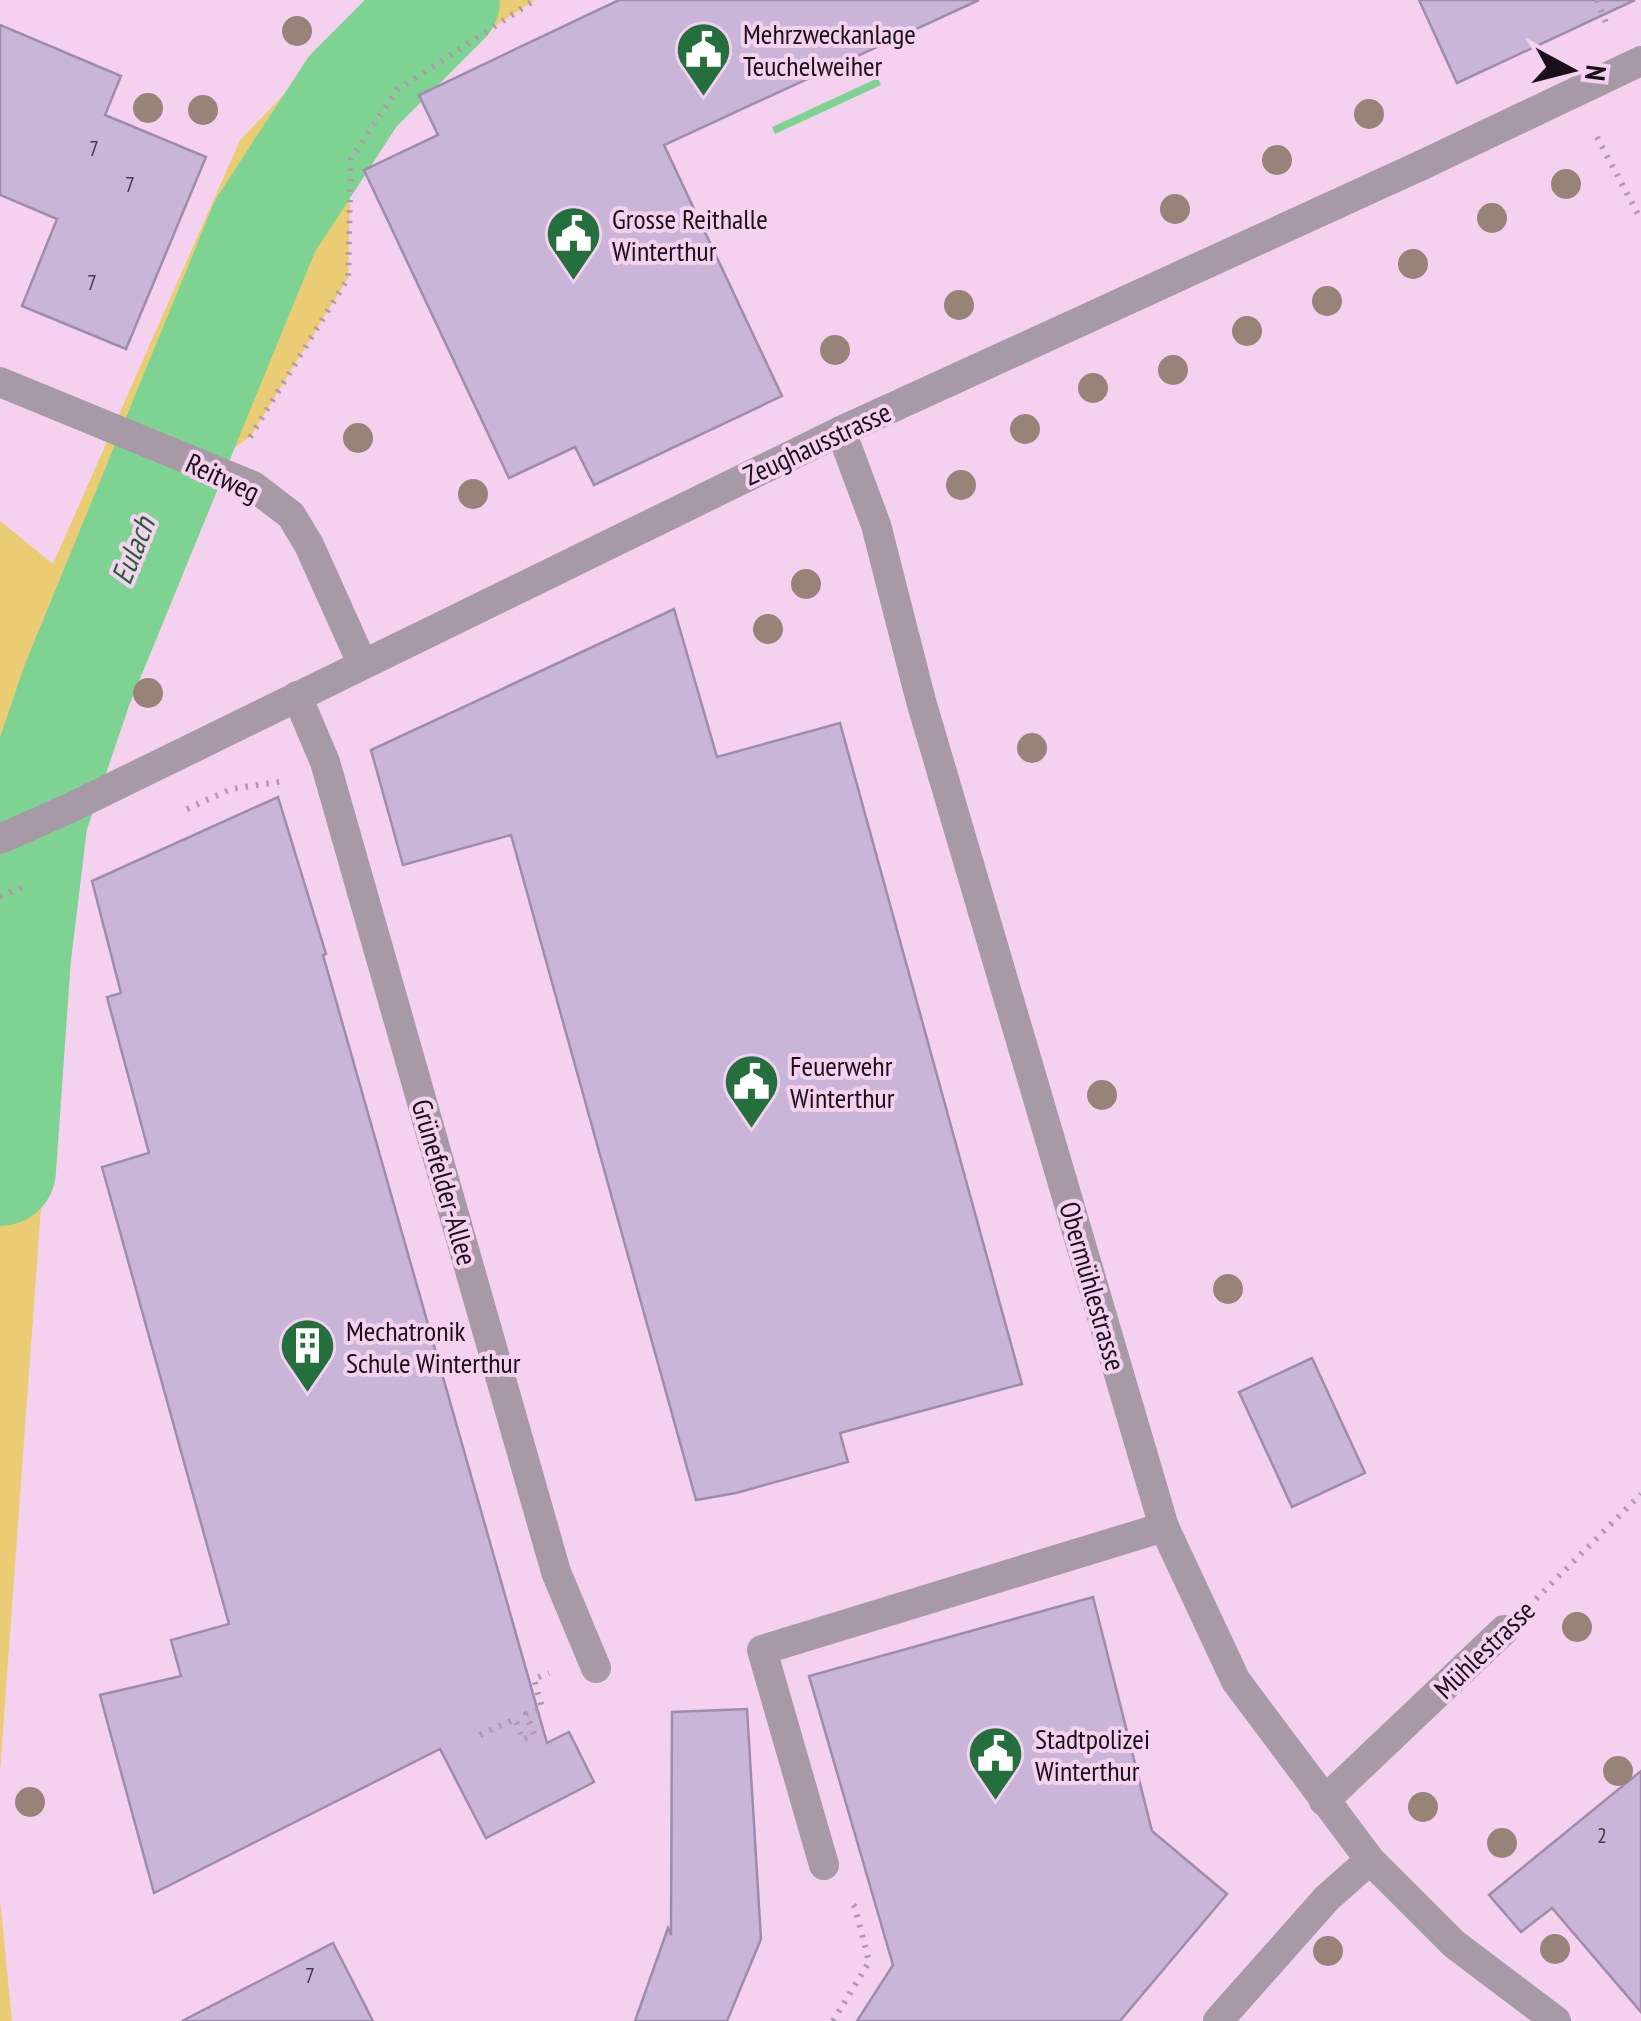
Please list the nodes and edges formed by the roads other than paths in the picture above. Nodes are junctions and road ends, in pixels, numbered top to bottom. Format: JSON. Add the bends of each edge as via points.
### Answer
{"nodes":[{"id":1,"x":1641,"y":60,"type":"edge"},
{"id":2,"x":0,"y":382,"type":"edge"},
{"id":3,"x":841,"y":430,"type":"junction"},
{"id":4,"x":362,"y":663,"type":"junction"},
{"id":5,"x":298,"y":696,"type":"junction"},
{"id":6,"x":0,"y":838,"type":"edge"},
{"id":7,"x":1164,"y":1527,"type":"junction"},
{"id":8,"x":1504,"y":1630,"type":"road end"},
{"id":9,"x":596,"y":1668,"type":"dead end"},
{"id":10,"x":1324,"y":1801,"type":"junction"},
{"id":11,"x":1370,"y":1860,"type":"junction"},
{"id":12,"x":824,"y":1865,"type":"road end"},
{"id":13,"x":1218,"y":2021,"type":"edge"},
{"id":14,"x":1556,"y":2021,"type":"edge"}],
"edges":[{"from":1,"to":3,"type":"street","name":"Zeughausstrasse"},
{"from":2,"to":4,"type":"street","name":"Reitweg","via":[[254,486],[291,515]]},
{"from":3,"to":4,"type":"street","name":"Zeughausstrasse"},
{"from":3,"to":7,"type":"street","name":"Obermühlestrasse","via":[[876,525],[921,701]]},
{"from":4,"to":5,"type":"street","name":"Zeughausstrasse"},
{"from":5,"to":6,"type":"street","name":"Zeughausstrasse"},
{"from":5,"to":9,"type":"street","name":"Grünefelder-Allee","via":[[325,762],[556,1572]]},
{"from":7,"to":10,"type":"street","name":"Obermühlestrasse","via":[[1236,1681]]},
{"from":7,"to":12,"type":"street","via":[[762,1650]]},
{"from":8,"to":10,"type":"street","name":"Mühlestrasse"},
{"from":10,"to":11,"type":"street","name":"Obermühlestrasse"},
{"from":11,"to":13,"type":"street","via":[[1327,1898]]},
{"from":11,"to":14,"type":"street","name":"Obermühlestrasse","via":[[1454,1944]]}]}
